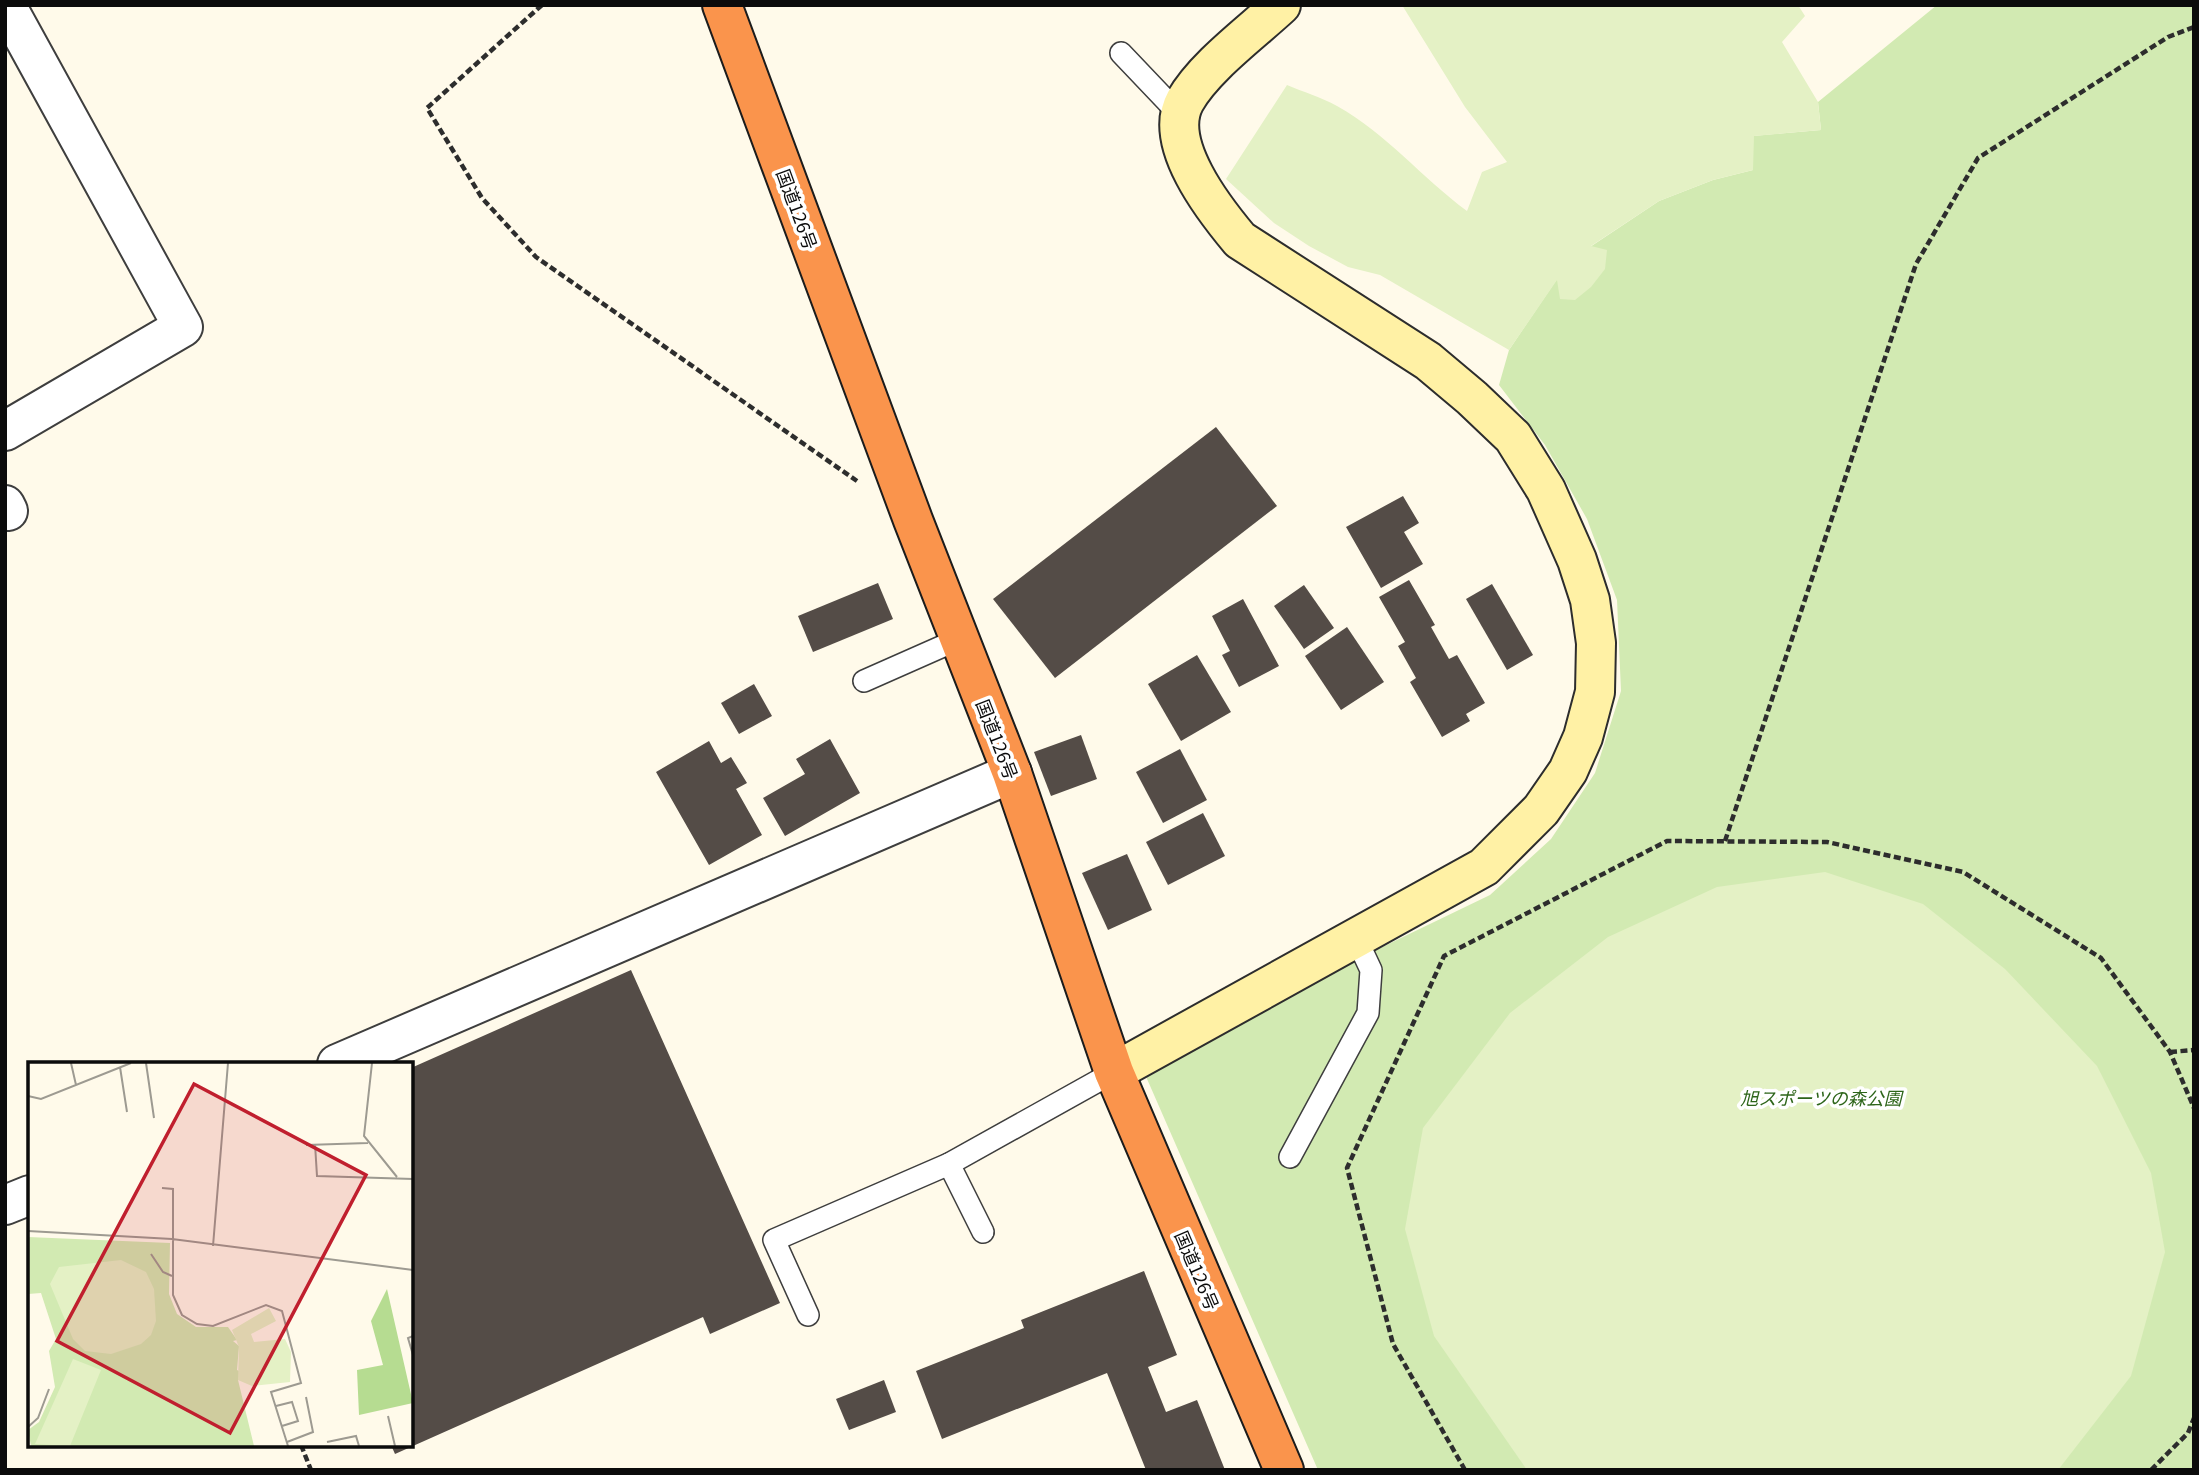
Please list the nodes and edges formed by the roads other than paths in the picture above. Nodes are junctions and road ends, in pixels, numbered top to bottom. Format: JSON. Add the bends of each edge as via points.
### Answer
{"nodes":[{"id":1,"x":6,"y":5,"type":"edge"},
{"id":2,"x":722,"y":5,"type":"edge"},
{"id":3,"x":1281,"y":5,"type":"edge"},
{"id":4,"x":1121,"y":53,"type":"dead end"},
{"id":5,"x":1180,"y":115,"type":"junction"},
{"id":6,"x":5,"y":431,"type":"edge"},
{"id":7,"x":959,"y":639,"type":"junction"},
{"id":8,"x":864,"y":681,"type":"dead end"},
{"id":9,"x":1012,"y":772,"type":"junction"},
{"id":10,"x":1356,"y":938,"type":"junction"},
{"id":11,"x":342,"y":1062,"type":"edge"},
{"id":12,"x":1114,"y":1072,"type":"junction"},
{"id":13,"x":1290,"y":1157,"type":"dead end"},
{"id":14,"x":949,"y":1164,"type":"junction"},
{"id":15,"x":28,"y":1196,"type":"edge"},
{"id":16,"x":5,"y":1205,"type":"edge"},
{"id":17,"x":983,"y":1232,"type":"dead end"},
{"id":18,"x":808,"y":1315,"type":"dead end"},
{"id":19,"x":1284,"y":1470,"type":"edge"}],
"edges":[{"from":1,"to":6,"type":"street","via":[[183,327]]},
{"from":2,"to":7,"type":"highway","name":"国道126号"},
{"from":3,"to":5,"type":"street","via":[[1200,79]]},
{"from":4,"to":5,"type":"lane"},
{"from":5,"to":10,"type":"street","via":[[1184,155],[1218,214],[1240,240],[1428,361],[1513,437],[1546,490],[1590,600],[1596,643],[1595,691],[1583,737],[1562,781],[1541,810],[1484,867]]},
{"from":7,"to":8,"type":"lane"},
{"from":7,"to":9,"type":"highway","name":"国道126号"},
{"from":9,"to":11,"type":"street"},
{"from":9,"to":12,"type":"highway","name":"国道126号"},
{"from":10,"to":12,"type":"street"},
{"from":10,"to":13,"type":"lane","via":[[1371,970],[1368,1013]]},
{"from":12,"to":14,"type":"lane"},
{"from":12,"to":19,"type":"highway","name":"国道126号"},
{"from":14,"to":17,"type":"lane"},
{"from":14,"to":18,"type":"lane","via":[[774,1240]]},
{"from":15,"to":16,"type":"street"}]}
